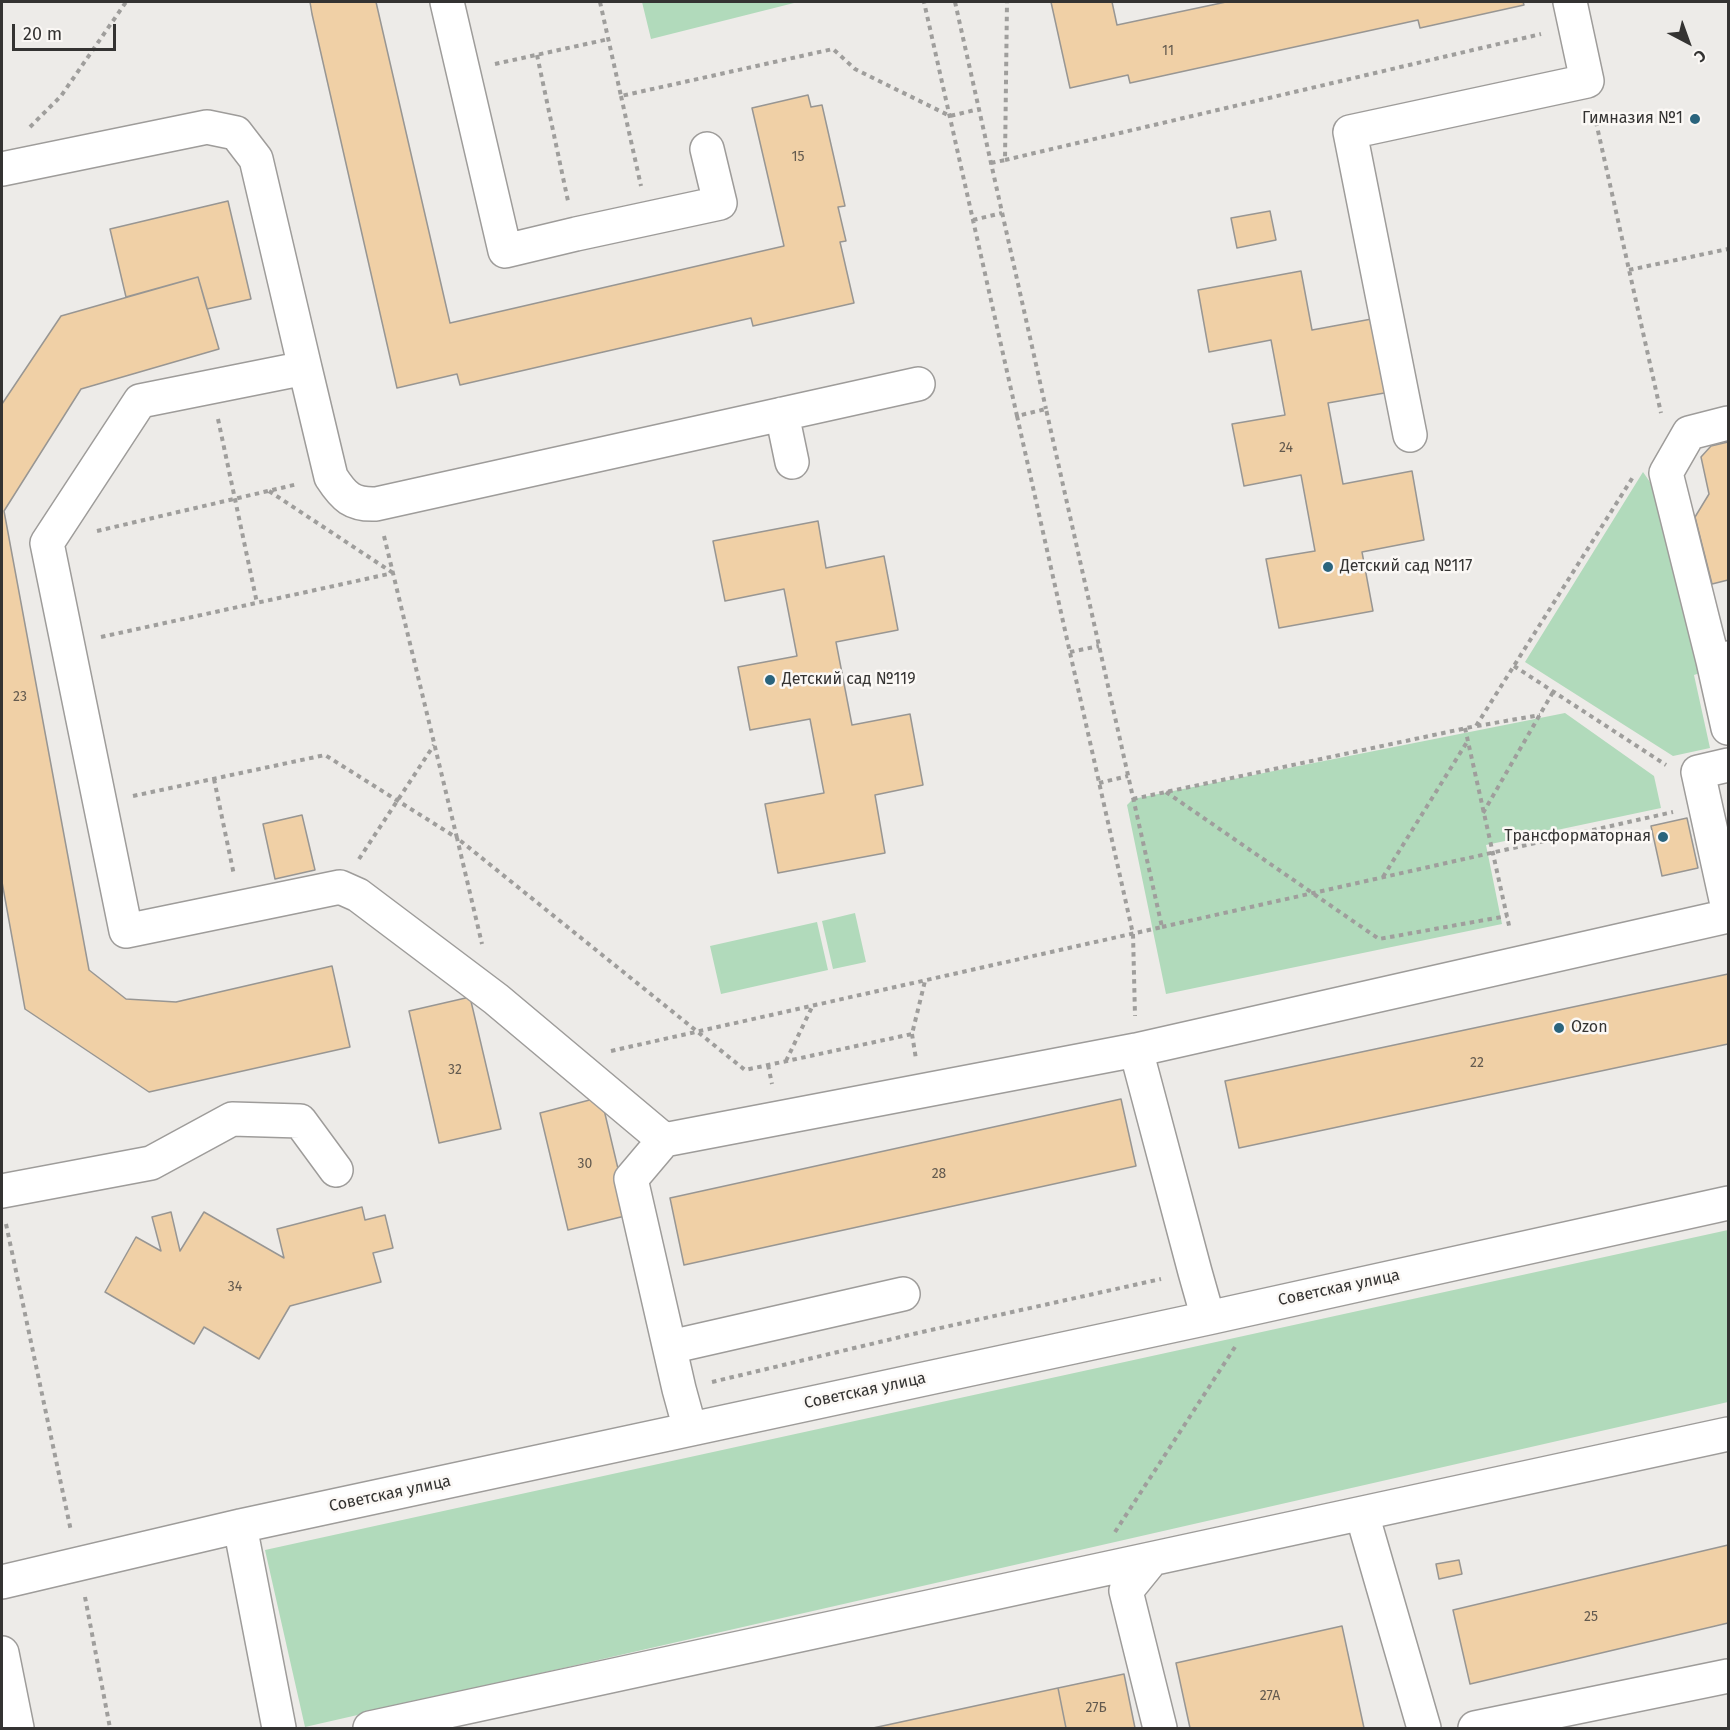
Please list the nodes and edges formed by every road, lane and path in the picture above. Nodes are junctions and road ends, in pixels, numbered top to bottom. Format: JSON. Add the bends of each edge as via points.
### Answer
{"nodes":[{"id":1,"x":126,"y":2,"type":"edge"},
{"id":2,"x":447,"y":2,"type":"edge"},
{"id":3,"x":600,"y":2,"type":"edge"},
{"id":4,"x":924,"y":2,"type":"edge"},
{"id":5,"x":955,"y":2,"type":"edge"},
{"id":6,"x":1007,"y":2,"type":"edge"},
{"id":7,"x":1572,"y":14,"type":"edge"},
{"id":8,"x":609,"y":39,"type":"junction"},
{"id":9,"x":537,"y":55,"type":"junction"},
{"id":10,"x":463,"y":71,"type":"junction"},
{"id":11,"x":1587,"y":81,"type":"junction"},
{"id":12,"x":621,"y":96,"type":"junction"},
{"id":13,"x":979,"y":110,"type":"junction"},
{"id":14,"x":950,"y":116,"type":"junction"},
{"id":15,"x":27,"y":130,"type":"dead end"},
{"id":16,"x":707,"y":148,"type":"dead end"},
{"id":17,"x":1005,"y":160,"type":"junction"},
{"id":18,"x":991,"y":163,"type":"junction"},
{"id":19,"x":2,"y":169,"type":"edge"},
{"id":20,"x":1002,"y":213,"type":"junction"},
{"id":21,"x":648,"y":218,"type":"junction"},
{"id":22,"x":973,"y":220,"type":"junction"},
{"id":23,"x":576,"y":234,"type":"junction"},
{"id":24,"x":1728,"y":249,"type":"edge"},
{"id":25,"x":1629,"y":270,"type":"junction"},
{"id":26,"x":305,"y":368,"type":"junction"},
{"id":27,"x":918,"y":384,"type":"dead end"},
{"id":28,"x":211,"y":387,"type":"junction"},
{"id":29,"x":1046,"y":409,"type":"junction"},
{"id":30,"x":782,"y":414,"type":"junction"},
{"id":31,"x":1017,"y":416,"type":"junction"},
{"id":32,"x":1662,"y":416,"type":"dead end"},
{"id":33,"x":1728,"y":423,"type":"edge"},
{"id":34,"x":1410,"y":435,"type":"dead end"},
{"id":35,"x":792,"y":462,"type":"dead end"},
{"id":36,"x":331,"y":477,"type":"junction"},
{"id":37,"x":1633,"y":477,"type":"dead end"},
{"id":38,"x":268,"y":491,"type":"junction"},
{"id":39,"x":234,"y":499,"type":"junction"},
{"id":40,"x":376,"y":504,"type":"junction"},
{"id":41,"x":47,"y":543,"type":"junction"},
{"id":42,"x":393,"y":573,"type":"junction"},
{"id":43,"x":257,"y":603,"type":"junction"},
{"id":44,"x":68,"y":644,"type":"junction"},
{"id":45,"x":1099,"y":646,"type":"junction"},
{"id":46,"x":1070,"y":652,"type":"junction"},
{"id":47,"x":1721,"y":659,"type":"edge"},
{"id":48,"x":1514,"y":666,"type":"junction"},
{"id":49,"x":1553,"y":692,"type":"junction"},
{"id":50,"x":1540,"y":714,"type":"junction"},
{"id":51,"x":1476,"y":726,"type":"junction"},
{"id":52,"x":1465,"y":728,"type":"junction"},
{"id":53,"x":1728,"y":728,"type":"edge"},
{"id":54,"x":1468,"y":741,"type":"junction"},
{"id":55,"x":435,"y":745,"type":"junction"},
{"id":56,"x":1728,"y":765,"type":"edge"},
{"id":57,"x":1128,"y":776,"type":"junction"},
{"id":58,"x":214,"y":779,"type":"junction"},
{"id":59,"x":1099,"y":783,"type":"junction"},
{"id":60,"x":1166,"y":792,"type":"junction"},
{"id":61,"x":1704,"y":796,"type":"junction"},
{"id":62,"x":1134,"y":799,"type":"junction"},
{"id":63,"x":398,"y":801,"type":"junction"},
{"id":64,"x":100,"y":803,"type":"junction"},
{"id":65,"x":1484,"y":813,"type":"junction"},
{"id":66,"x":457,"y":838,"type":"junction"},
{"id":67,"x":1493,"y":853,"type":"junction"},
{"id":68,"x":1383,"y":877,"type":"junction"},
{"id":69,"x":340,"y":888,"type":"junction"},
{"id":70,"x":1313,"y":893,"type":"junction"},
{"id":71,"x":241,"y":908,"type":"junction"},
{"id":72,"x":1728,"y":909,"type":"edge"},
{"id":73,"x":1507,"y":916,"type":"junction"},
{"id":74,"x":1728,"y":916,"type":"edge"},
{"id":75,"x":1162,"y":927,"type":"junction"},
{"id":76,"x":1133,"y":934,"type":"junction"},
{"id":77,"x":1517,"y":963,"type":"junction"},
{"id":78,"x":925,"y":981,"type":"junction"},
{"id":79,"x":496,"y":999,"type":"junction"},
{"id":80,"x":812,"y":1006,"type":"junction"},
{"id":81,"x":698,"y":1032,"type":"junction"},
{"id":82,"x":1136,"y":1050,"type":"junction"},
{"id":83,"x":569,"y":1061,"type":"junction"},
{"id":84,"x":786,"y":1061,"type":"junction"},
{"id":85,"x":664,"y":1140,"type":"junction"},
{"id":86,"x":336,"y":1170,"type":"dead end"},
{"id":87,"x":3,"y":1203,"type":"edge"},
{"id":88,"x":1728,"y":1203,"type":"edge"},
{"id":89,"x":1195,"y":1272,"type":"junction"},
{"id":90,"x":903,"y":1294,"type":"dead end"},
{"id":91,"x":1208,"y":1317,"type":"junction"},
{"id":92,"x":1236,"y":1344,"type":"dead end"},
{"id":93,"x":670,"y":1347,"type":"junction"},
{"id":94,"x":679,"y":1389,"type":"junction"},
{"id":95,"x":690,"y":1429,"type":"junction"},
{"id":96,"x":1728,"y":1434,"type":"edge"},
{"id":97,"x":1362,"y":1514,"type":"junction"},
{"id":98,"x":240,"y":1526,"type":"junction"},
{"id":99,"x":1113,"y":1535,"type":"dead end"},
{"id":100,"x":1152,"y":1559,"type":"junction"},
{"id":101,"x":78,"y":1564,"type":"junction"},
{"id":102,"x":2,"y":1582,"type":"edge"},
{"id":103,"x":2,"y":1653,"type":"edge"},
{"id":104,"x":1728,"y":1676,"type":"edge"},
{"id":105,"x":16,"y":1728,"type":"edge"},
{"id":106,"x":110,"y":1728,"type":"edge"},
{"id":107,"x":279,"y":1728,"type":"edge"},
{"id":108,"x":370,"y":1728,"type":"edge"},
{"id":109,"x":1160,"y":1728,"type":"edge"},
{"id":110,"x":1425,"y":1728,"type":"edge"},
{"id":111,"x":1475,"y":1728,"type":"edge"}],
"edges":[{"from":1,"to":15,"type":"path","via":[[61,96]]},
{"from":2,"to":10,"type":"street"},
{"from":3,"to":8,"type":"path"},
{"from":4,"to":14,"type":"path"},
{"from":5,"to":13,"type":"path"},
{"from":6,"to":17,"type":"path"},
{"from":7,"to":11,"type":"street"},
{"from":7,"to":17,"type":"path"},
{"from":8,"to":9,"type":"path"},
{"from":8,"to":12,"type":"path"},
{"from":9,"to":10,"type":"path"},
{"from":9,"to":23,"type":"path"},
{"from":10,"to":23,"type":"street","via":[[506,251]]},
{"from":11,"to":25,"type":"path"},
{"from":11,"to":34,"type":"street","via":[[1350,132]]},
{"from":12,"to":14,"type":"path","via":[[833,49],[855,69]]},
{"from":12,"to":21,"type":"path"},
{"from":13,"to":14,"type":"path"},
{"from":13,"to":18,"type":"path"},
{"from":14,"to":22,"type":"path"},
{"from":16,"to":21,"type":"street","via":[[720,203]]},
{"from":17,"to":18,"type":"path"},
{"from":18,"to":20,"type":"path"},
{"from":19,"to":26,"type":"street","via":[[207,127],[236,133],[256,159]]},
{"from":20,"to":22,"type":"path"},
{"from":20,"to":29,"type":"path"},
{"from":21,"to":23,"type":"street"},
{"from":22,"to":31,"type":"path"},
{"from":24,"to":25,"type":"path"},
{"from":25,"to":32,"type":"path"},
{"from":26,"to":28,"type":"street"},
{"from":26,"to":36,"type":"street"},
{"from":27,"to":30,"type":"street"},
{"from":28,"to":39,"type":"path"},
{"from":28,"to":41,"type":"street","via":[[140,401]]},
{"from":29,"to":31,"type":"path"},
{"from":29,"to":45,"type":"path"},
{"from":30,"to":35,"type":"street"},
{"from":30,"to":40,"type":"street"},
{"from":31,"to":46,"type":"path"},
{"from":33,"to":47,"type":"street","via":[[1689,433],[1666,473]]},
{"from":36,"to":38,"type":"path"},
{"from":36,"to":40,"type":"street","via":[[351,501]]},
{"from":37,"to":48,"type":"path"},
{"from":38,"to":39,"type":"path"},
{"from":38,"to":42,"type":"path"},
{"from":39,"to":41,"type":"path"},
{"from":39,"to":43,"type":"path"},
{"from":40,"to":42,"type":"path"},
{"from":41,"to":44,"type":"street"},
{"from":42,"to":43,"type":"path"},
{"from":42,"to":55,"type":"path"},
{"from":43,"to":44,"type":"path"},
{"from":44,"to":64,"type":"street"},
{"from":45,"to":46,"type":"path"},
{"from":45,"to":57,"type":"path"},
{"from":46,"to":59,"type":"path"},
{"from":47,"to":53,"type":"street"},
{"from":48,"to":49,"type":"path"},
{"from":48,"to":51,"type":"path"},
{"from":49,"to":50,"type":"path"},
{"from":49,"to":61,"type":"path"},
{"from":50,"to":51,"type":"path"},
{"from":50,"to":65,"type":"path"},
{"from":51,"to":52,"type":"path"},
{"from":52,"to":54,"type":"path"},
{"from":52,"to":60,"type":"path"},
{"from":54,"to":65,"type":"path"},
{"from":54,"to":68,"type":"path"},
{"from":55,"to":63,"type":"path"},
{"from":55,"to":66,"type":"path"},
{"from":56,"to":61,"type":"street","via":[[1698,772]]},
{"from":57,"to":59,"type":"path"},
{"from":57,"to":62,"type":"path"},
{"from":58,"to":63,"type":"path","via":[[325,755]]},
{"from":58,"to":64,"type":"path"},
{"from":58,"to":71,"type":"path"},
{"from":59,"to":76,"type":"path"},
{"from":60,"to":62,"type":"path"},
{"from":60,"to":70,"type":"path"},
{"from":61,"to":67,"type":"path"},
{"from":61,"to":72,"type":"street"},
{"from":62,"to":75,"type":"path"},
{"from":63,"to":66,"type":"path"},
{"from":63,"to":69,"type":"path"},
{"from":64,"to":71,"type":"street","via":[[126,931]]},
{"from":65,"to":67,"type":"path"},
{"from":66,"to":79,"type":"path"},
{"from":66,"to":81,"type":"path"},
{"from":67,"to":68,"type":"path"},
{"from":67,"to":73,"type":"path"},
{"from":68,"to":70,"type":"path"},
{"from":69,"to":71,"type":"street"},
{"from":69,"to":79,"type":"street","via":[[358,895]]},
{"from":70,"to":73,"type":"path","via":[[1379,939]]},
{"from":70,"to":75,"type":"path"},
{"from":73,"to":77,"type":"path"},
{"from":74,"to":77,"type":"street"},
{"from":75,"to":76,"type":"path"},
{"from":76,"to":78,"type":"path"},
{"from":76,"to":82,"type":"path"},
{"from":77,"to":82,"type":"street"},
{"from":78,"to":80,"type":"path"},
{"from":78,"to":84,"type":"path","via":[[912,1034]]},
{"from":79,"to":83,"type":"street"},
{"from":80,"to":81,"type":"path"},
{"from":80,"to":84,"type":"path"},
{"from":81,"to":83,"type":"path"},
{"from":81,"to":84,"type":"path","via":[[746,1070]]},
{"from":82,"to":85,"type":"street"},
{"from":82,"to":89,"type":"street"},
{"from":83,"to":85,"type":"street"},
{"from":85,"to":93,"type":"street","via":[[631,1179]]},
{"from":86,"to":87,"type":"street","via":[[300,1121],[232,1119],[151,1162]]},
{"from":87,"to":101,"type":"path"},
{"from":88,"to":91,"type":"street","name":"Советская улица"},
{"from":89,"to":91,"type":"street"},
{"from":89,"to":94,"type":"path"},
{"from":90,"to":93,"type":"street"},
{"from":91,"to":95,"type":"street","name":"Советская улица"},
{"from":92,"to":99,"type":"path"},
{"from":93,"to":94,"type":"street"},
{"from":94,"to":95,"type":"street"},
{"from":95,"to":98,"type":"street","name":"Советская улица"},
{"from":96,"to":97,"type":"street"},
{"from":97,"to":100,"type":"street"},
{"from":97,"to":110,"type":"street"},
{"from":98,"to":101,"type":"street","name":"Советская улица"},
{"from":98,"to":107,"type":"street"},
{"from":100,"to":108,"type":"street"},
{"from":100,"to":109,"type":"street","via":[[1126,1591]]},
{"from":101,"to":102,"type":"street","name":"Советская улица"},
{"from":101,"to":106,"type":"path"},
{"from":103,"to":105,"type":"street"},
{"from":104,"to":111,"type":"street"}]}
